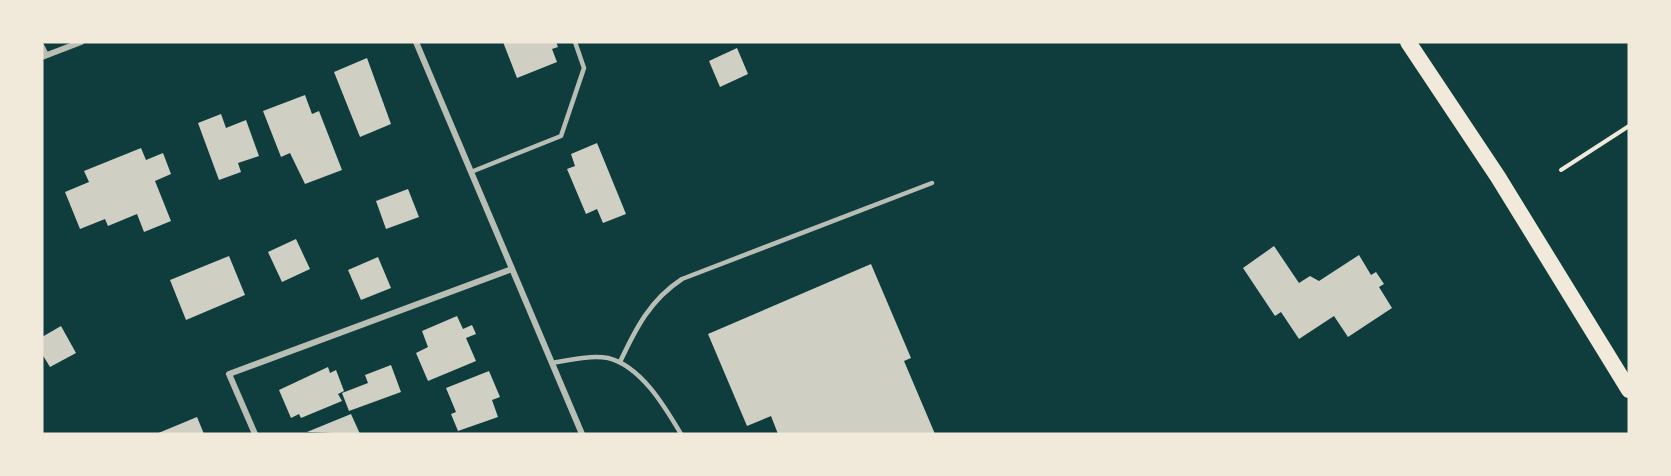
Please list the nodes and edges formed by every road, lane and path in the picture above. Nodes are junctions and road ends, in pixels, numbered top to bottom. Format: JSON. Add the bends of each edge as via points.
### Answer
{"nodes":[{"id":1,"x":81,"y":42,"type":"edge"},
{"id":2,"x":416,"y":42,"type":"edge"},
{"id":3,"x":575,"y":42,"type":"edge"},
{"id":4,"x":1408,"y":42,"type":"edge"},
{"id":5,"x":42,"y":47,"type":"edge"},
{"id":6,"x":44,"y":56,"type":"edge"},
{"id":7,"x":1629,"y":126,"type":"edge"},
{"id":8,"x":1561,"y":170,"type":"dead end"},
{"id":9,"x":471,"y":172,"type":"junction"},
{"id":10,"x":932,"y":183,"type":"dead end"},
{"id":11,"x":512,"y":269,"type":"junction"},
{"id":12,"x":620,"y":362,"type":"junction"},
{"id":13,"x":552,"y":363,"type":"junction"},
{"id":14,"x":1629,"y":390,"type":"edge"},
{"id":15,"x":255,"y":434,"type":"edge"},
{"id":16,"x":582,"y":434,"type":"edge"},
{"id":17,"x":681,"y":434,"type":"edge"}],
"edges":[{"from":1,"to":6,"type":"street"},
{"from":2,"to":9,"type":"street"},
{"from":3,"to":9,"type":"lane","via":[[584,68],[561,135]]},
{"from":4,"to":14,"type":"highway","via":[[1498,177]]},
{"from":5,"to":6,"type":"street"},
{"from":7,"to":8,"type":"path"},
{"from":9,"to":11,"type":"street"},
{"from":10,"to":12,"type":"lane","via":[[682,279],[649,307]]},
{"from":11,"to":13,"type":"street"},
{"from":11,"to":15,"type":"street","via":[[229,374]]},
{"from":12,"to":13,"type":"lane","via":[[592,357]]},
{"from":12,"to":17,"type":"lane","via":[[640,378]]},
{"from":13,"to":16,"type":"street"}]}
